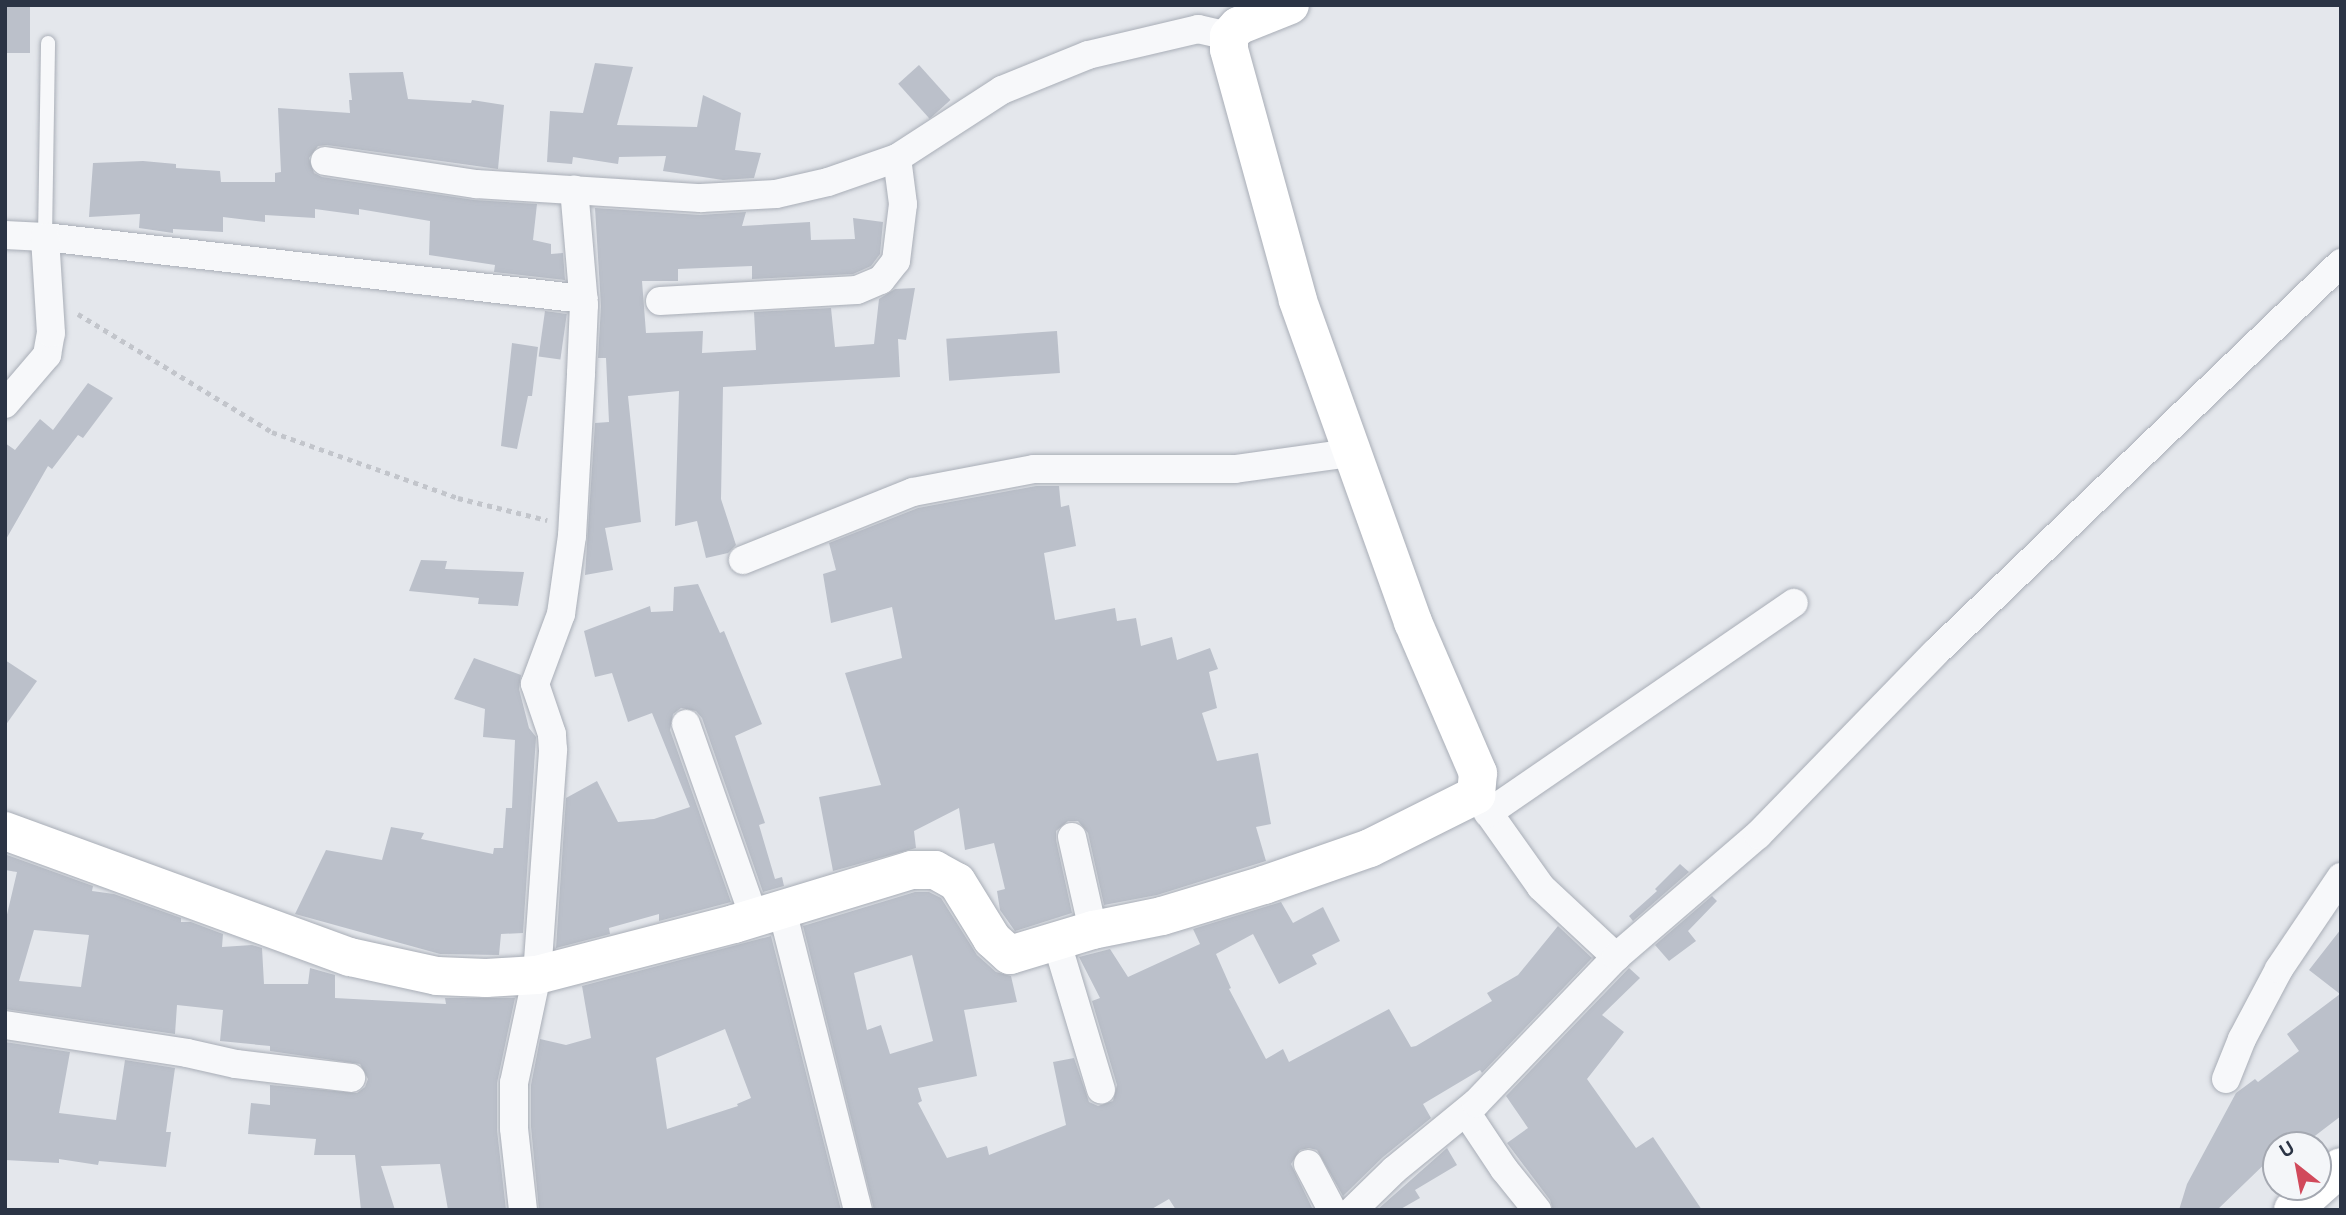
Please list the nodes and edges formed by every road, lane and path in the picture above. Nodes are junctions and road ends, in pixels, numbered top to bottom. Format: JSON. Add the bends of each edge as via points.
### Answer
{"nodes":[{"id":1,"x":1290,"y":5,"type":"edge"},
{"id":2,"x":1224,"y":34,"type":"junction"},
{"id":3,"x":48,"y":43,"type":"dead end"},
{"id":4,"x":909,"y":150,"type":"junction"},
{"id":5,"x":325,"y":161,"type":"dead end"},
{"id":6,"x":574,"y":189,"type":"junction"},
{"id":7,"x":5,"y":235,"type":"edge"},
{"id":8,"x":45,"y":237,"type":"junction"},
{"id":9,"x":2341,"y":263,"type":"edge"},
{"id":10,"x":47,"y":295,"type":"junction"},
{"id":11,"x":583,"y":299,"type":"junction"},
{"id":12,"x":660,"y":301,"type":"dead end"},
{"id":13,"x":5,"y":404,"type":"edge"},
{"id":14,"x":1351,"y":453,"type":"junction"},
{"id":15,"x":572,"y":526,"type":"junction"},
{"id":16,"x":743,"y":560,"type":"dead end"},
{"id":17,"x":1794,"y":603,"type":"dead end"},
{"id":18,"x":686,"y":724,"type":"dead end"},
{"id":19,"x":1482,"y":804,"type":"junction"},
{"id":20,"x":5,"y":831,"type":"edge"},
{"id":21,"x":1072,"y":837,"type":"dead end"},
{"id":22,"x":2341,"y":877,"type":"edge"},
{"id":23,"x":768,"y":913,"type":"junction"},
{"id":24,"x":1093,"y":930,"type":"junction"},
{"id":25,"x":1057,"y":943,"type":"junction"},
{"id":26,"x":1616,"y":957,"type":"junction"},
{"id":27,"x":537,"y":975,"type":"junction"},
{"id":28,"x":5,"y":1025,"type":"edge"},
{"id":29,"x":351,"y":1078,"type":"dead end"},
{"id":30,"x":2226,"y":1079,"type":"dead end"},
{"id":31,"x":1101,"y":1090,"type":"dead end"},
{"id":32,"x":1466,"y":1112,"type":"junction"},
{"id":33,"x":1308,"y":1164,"type":"dead end"},
{"id":34,"x":2341,"y":1167,"type":"edge"},
{"id":35,"x":523,"y":1210,"type":"edge"},
{"id":36,"x":858,"y":1210,"type":"edge"},
{"id":37,"x":1332,"y":1210,"type":"edge"},
{"id":38,"x":1353,"y":1210,"type":"edge"},
{"id":39,"x":1537,"y":1210,"type":"edge"},
{"id":40,"x":2293,"y":1210,"type":"edge"}],
"edges":[{"from":1,"to":2,"type":"street"},
{"from":2,"to":4,"type":"street","via":[[1198,29],[1077,59],[1002,90]]},
{"from":2,"to":14,"type":"street","via":[[1298,300]]},
{"from":3,"to":8,"type":"lane"},
{"from":4,"to":6,"type":"street","via":[[828,182],[753,196],[681,198]]},
{"from":4,"to":12,"type":"street","via":[[896,261],[881,280],[858,290]]},
{"from":5,"to":6,"type":"street","via":[[476,184]]},
{"from":6,"to":11,"type":"street"},
{"from":7,"to":8,"type":"street"},
{"from":8,"to":10,"type":"street"},
{"from":8,"to":11,"type":"street"},
{"from":9,"to":26,"type":"street","via":[[1936,653],[1758,835]]},
{"from":10,"to":13,"type":"street","via":[[51,333],[47,355]]},
{"from":10,"to":15,"type":"path","via":[[272,432],[458,498]]},
{"from":11,"to":15,"type":"street"},
{"from":14,"to":16,"type":"street","via":[[1235,469],[1034,469],[913,492]]},
{"from":14,"to":19,"type":"street","via":[[1413,622],[1478,773]]},
{"from":15,"to":27,"type":"street","via":[[562,614],[535,684],[552,734]]},
{"from":17,"to":19,"type":"street"},
{"from":18,"to":23,"type":"street"},
{"from":19,"to":24,"type":"street","via":[[1370,848],[1163,916]]},
{"from":19,"to":26,"type":"street","via":[[1541,887]]},
{"from":20,"to":27,"type":"street","via":[[350,957],[437,976]]},
{"from":21,"to":24,"type":"street"},
{"from":22,"to":30,"type":"street","via":[[2278,970]]},
{"from":23,"to":25,"type":"street","via":[[912,870],[936,870],[957,882],[992,939],[1010,955]]},
{"from":23,"to":27,"type":"street"},
{"from":23,"to":36,"type":"street"},
{"from":24,"to":25,"type":"street"},
{"from":25,"to":31,"type":"street"},
{"from":26,"to":32,"type":"street"},
{"from":27,"to":35,"type":"street","via":[[514,1083]]},
{"from":28,"to":29,"type":"street","via":[[236,1064]]},
{"from":32,"to":38,"type":"street"},
{"from":32,"to":39,"type":"street"},
{"from":33,"to":37,"type":"street"},
{"from":34,"to":40,"type":"street"}]}
